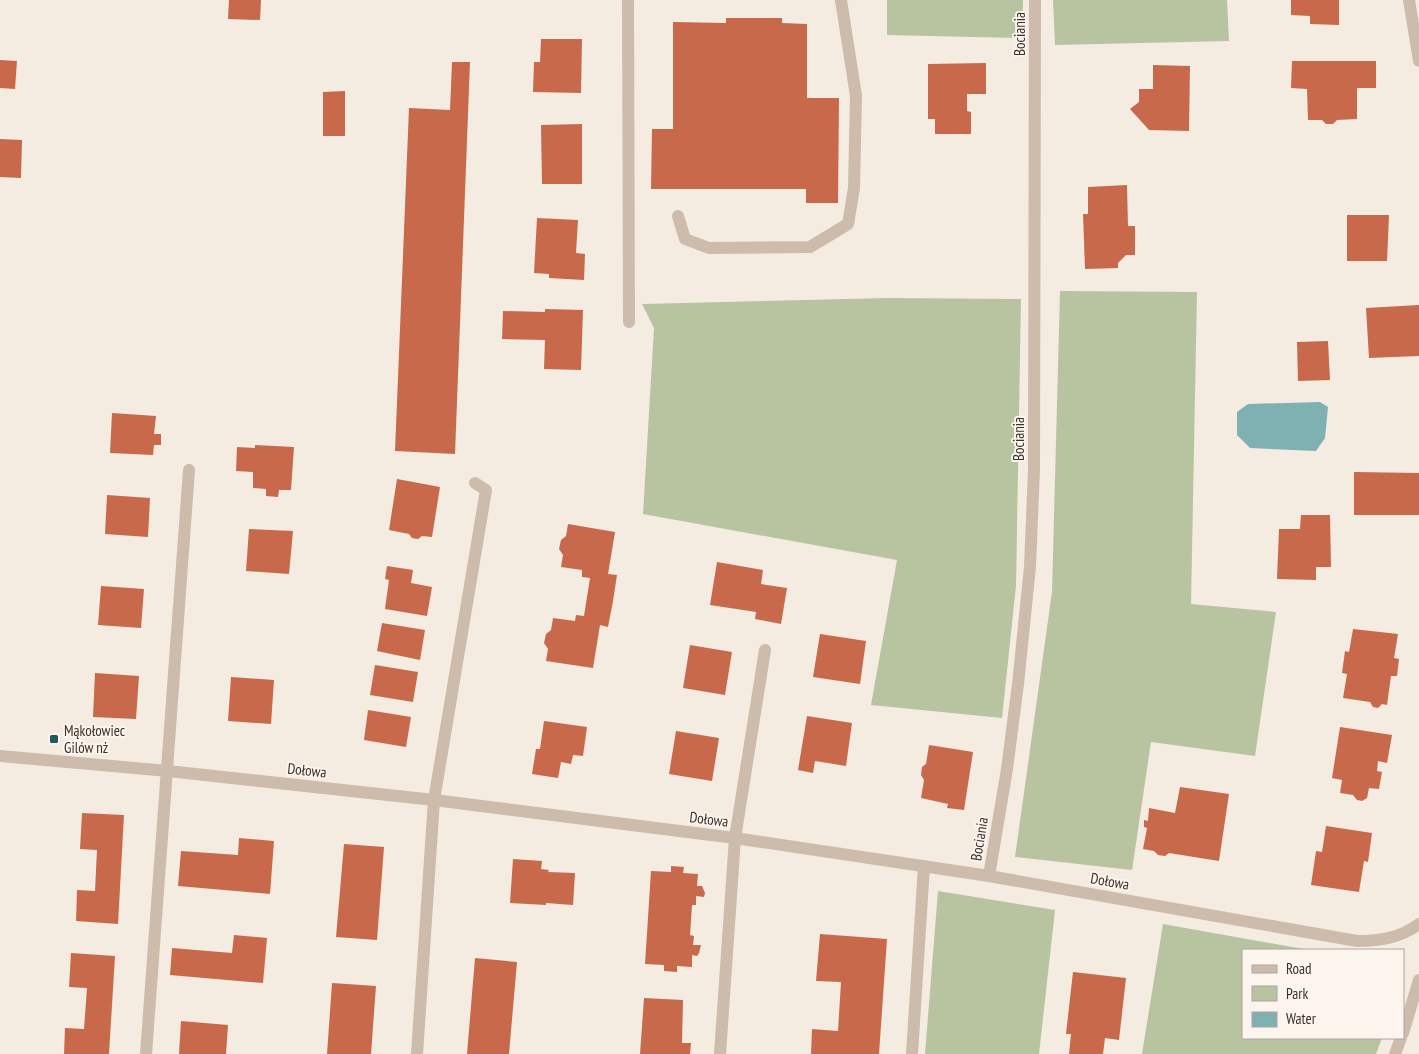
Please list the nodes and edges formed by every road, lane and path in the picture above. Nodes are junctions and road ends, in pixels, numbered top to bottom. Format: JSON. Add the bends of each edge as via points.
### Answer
{"nodes":[{"id":1,"x":628,"y":0,"type":"edge"},
{"id":2,"x":841,"y":0,"type":"edge"},
{"id":3,"x":1035,"y":0,"type":"edge"},
{"id":4,"x":1409,"y":0,"type":"edge"},
{"id":5,"x":1419,"y":61,"type":"edge"},
{"id":6,"x":678,"y":216,"type":"dead end"},
{"id":7,"x":629,"y":322,"type":"dead end"},
{"id":8,"x":189,"y":470,"type":"dead end"},
{"id":9,"x":475,"y":483,"type":"dead end"},
{"id":10,"x":765,"y":650,"type":"dead end"},
{"id":11,"x":0,"y":756,"type":"edge"},
{"id":12,"x":168,"y":771,"type":"junction"},
{"id":13,"x":434,"y":800,"type":"junction"},
{"id":14,"x":735,"y":838,"type":"junction"},
{"id":15,"x":924,"y":866,"type":"junction"},
{"id":16,"x":990,"y":876,"type":"junction"},
{"id":17,"x":1414,"y":927,"type":"edge"},
{"id":18,"x":1419,"y":980,"type":"edge"},
{"id":19,"x":1404,"y":1030,"type":"edge"},
{"id":20,"x":1401,"y":1039,"type":"edge"},
{"id":21,"x":146,"y":1054,"type":"edge"},
{"id":22,"x":417,"y":1054,"type":"edge"},
{"id":23,"x":720,"y":1054,"type":"edge"},
{"id":24,"x":912,"y":1054,"type":"edge"},
{"id":25,"x":1396,"y":1054,"type":"edge"}],
"edges":[{"from":1,"to":7,"type":"street"},
{"from":2,"to":6,"type":"street","via":[[856,96],[854,188],[848,224],[810,247],[709,248],[685,239]]},
{"from":3,"to":16,"type":"street","name":"Bociania","via":[[1034,410],[1030,567],[1007,769]]},
{"from":4,"to":5,"type":"street"},
{"from":8,"to":12,"type":"street"},
{"from":9,"to":13,"type":"street","via":[[486,490]]},
{"from":10,"to":14,"type":"street"},
{"from":11,"to":12,"type":"street","name":"Dołowa"},
{"from":12,"to":13,"type":"street","name":"Dołowa"},
{"from":12,"to":21,"type":"street"},
{"from":13,"to":14,"type":"street","name":"Dołowa"},
{"from":13,"to":22,"type":"street"},
{"from":14,"to":15,"type":"street","name":"Dołowa"},
{"from":14,"to":23,"type":"street"},
{"from":15,"to":16,"type":"street","name":"Dołowa"},
{"from":15,"to":24,"type":"street"},
{"from":16,"to":17,"type":"street","name":"Dołowa","via":[[1357,941],[1391,938]]},
{"from":18,"to":19,"type":"street"},
{"from":20,"to":25,"type":"street"}]}
